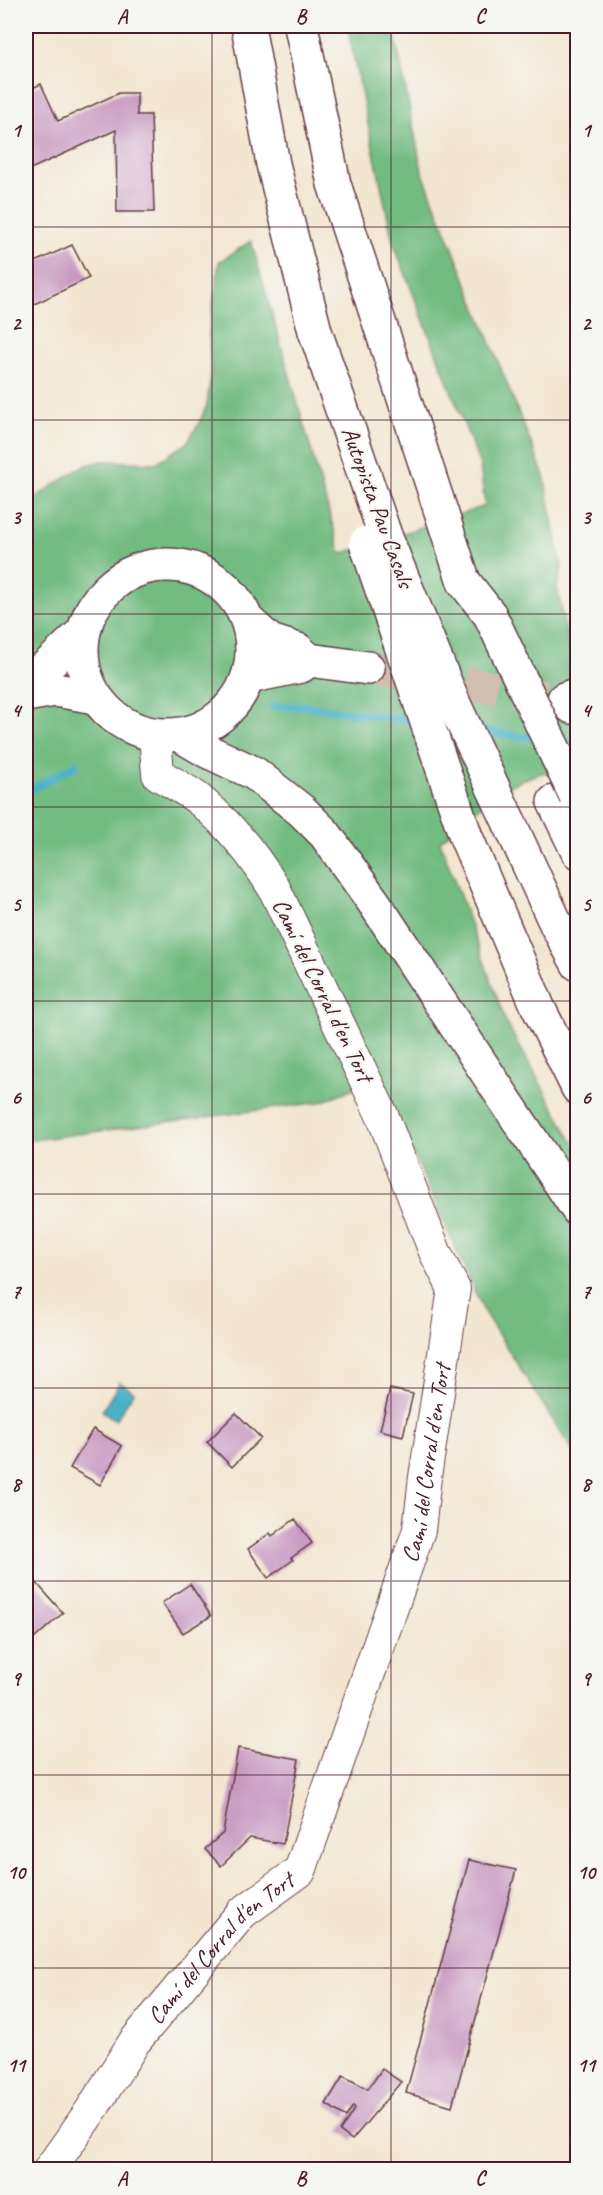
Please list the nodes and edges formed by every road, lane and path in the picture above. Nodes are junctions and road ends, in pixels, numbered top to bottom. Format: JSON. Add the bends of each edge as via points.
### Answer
{"nodes":[{"id":1,"x":248,"y":26,"type":"edge"},
{"id":2,"x":301,"y":26,"type":"edge"},
{"id":3,"x":376,"y":541,"type":"junction"},
{"id":4,"x":248,"y":621,"type":"junction"},
{"id":5,"x":84,"y":631,"type":"junction"},
{"id":6,"x":309,"y":660,"type":"junction"},
{"id":7,"x":368,"y":668,"type":"tunnel mouth"},
{"id":8,"x":248,"y":677,"type":"junction"},
{"id":9,"x":26,"y":681,"type":"edge"},
{"id":10,"x":578,"y":694,"type":"edge"},
{"id":11,"x":26,"y":695,"type":"edge"},
{"id":12,"x":96,"y":697,"type":"junction"},
{"id":13,"x":578,"y":708,"type":"edge"},
{"id":14,"x":167,"y":735,"type":"junction"},
{"id":15,"x":569,"y":799,"type":"edge"},
{"id":16,"x":578,"y":852,"type":"edge"},
{"id":17,"x":578,"y":964,"type":"edge"},
{"id":18,"x":578,"y":1088,"type":"edge"},
{"id":19,"x":578,"y":1210,"type":"edge"},
{"id":20,"x":49,"y":2169,"type":"edge"}],
"edges":[{"from":1,"to":3,"type":"main road","name":"Autopista Pau Casals","via":[[273,164],[315,331]]},
{"from":2,"to":15,"type":"main road","via":[[334,184],[464,582],[497,672]]},
{"from":3,"to":17,"type":"main road","name":"Autopista Pau Casals","bridge":true},
{"from":3,"to":18,"type":"main road","bridge":true,"via":[[466,837],[538,1007]]},
{"from":4,"to":5,"type":"main road","via":[[239,603],[209,576],[168,566],[145,568],[124,577],[106,591]]},
{"from":4,"to":6,"type":"main road","via":[[270,642],[298,650]]},
{"from":4,"to":8,"type":"main road","via":[[253,649]]},
{"from":5,"to":9,"type":"main road"},
{"from":5,"to":12,"type":"main road","via":[[82,659]]},
{"from":6,"to":7,"type":"main road"},
{"from":6,"to":8,"type":"main road","via":[[302,666]]},
{"from":8,"to":14,"type":"main road","via":[[233,704],[210,724]]},
{"from":10,"to":13,"type":"main road","via":[[564,699]]},
{"from":11,"to":12,"type":"main road","via":[[55,690]]},
{"from":12,"to":14,"type":"main road","via":[[112,716],[132,729]]},
{"from":14,"to":19,"type":"main road","via":[[254,772],[325,834]]},
{"from":14,"to":20,"type":"street","name":"Camí del Corral d'en Tort","via":[[158,774],[200,800],[235,833],[274,888],[383,1117],[435,1252],[454,1289],[419,1530],[300,1871],[242,1913],[135,2041]]},
{"from":15,"to":16,"type":"main road"}]}
